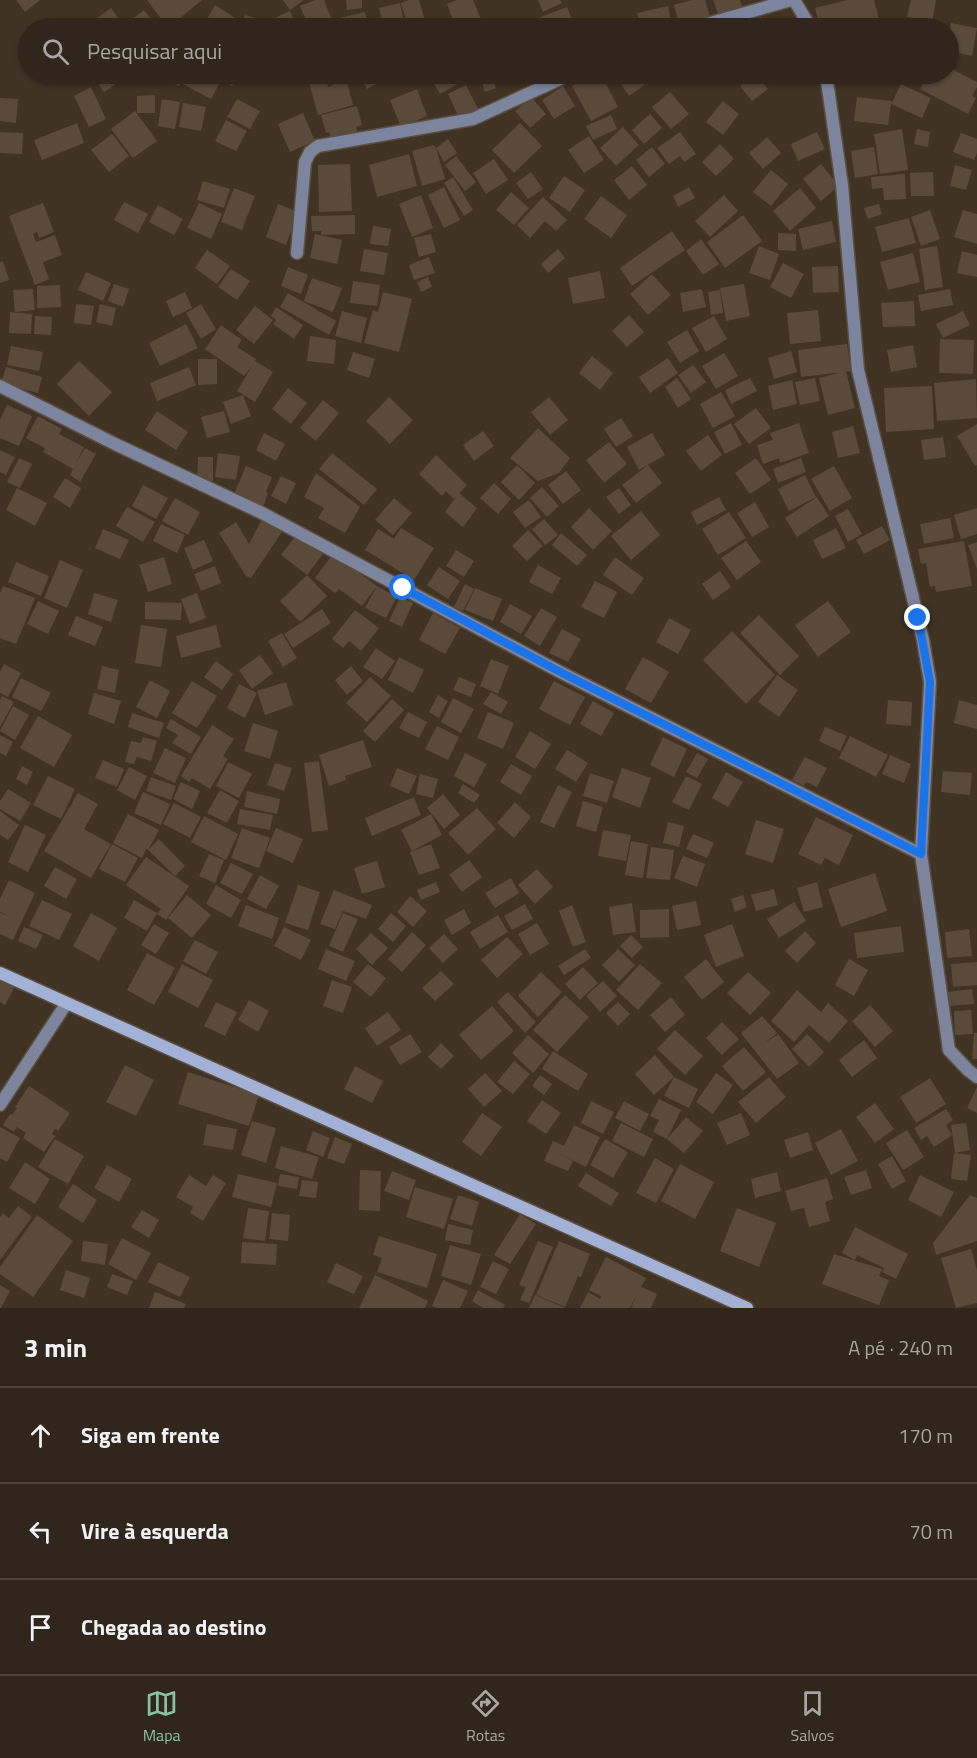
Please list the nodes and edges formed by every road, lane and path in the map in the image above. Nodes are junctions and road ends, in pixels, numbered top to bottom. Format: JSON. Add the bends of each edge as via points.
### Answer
{"nodes":[{"id":1,"x":792,"y":0,"type":"edge"},
{"id":2,"x":728,"y":18,"type":"edge"},
{"id":3,"x":804,"y":18,"type":"edge"},
{"id":4,"x":549,"y":84,"type":"edge"},
{"id":5,"x":827,"y":84,"type":"edge"},
{"id":6,"x":297,"y":253,"type":"dead end"},
{"id":7,"x":0,"y":386,"type":"edge"},
{"id":8,"x":921,"y":854,"type":"junction"},
{"id":9,"x":0,"y":973,"type":"edge"},
{"id":10,"x":66,"y":1004,"type":"junction"},
{"id":11,"x":977,"y":1077,"type":"edge"},
{"id":12,"x":0,"y":1105,"type":"edge"},
{"id":13,"x":747,"y":1308,"type":"edge"}],
"edges":[{"from":1,"to":2,"type":"street"},
{"from":1,"to":3,"type":"street"},
{"from":4,"to":6,"type":"street","via":[[473,119],[318,146],[305,162]]},
{"from":5,"to":8,"type":"street","via":[[842,185],[858,370],[930,682]]},
{"from":7,"to":8,"type":"street","via":[[262,513],[564,674]]},
{"from":8,"to":11,"type":"street","via":[[950,1050]]},
{"from":9,"to":10,"type":"street"},
{"from":10,"to":12,"type":"street"},
{"from":10,"to":13,"type":"street"}]}
